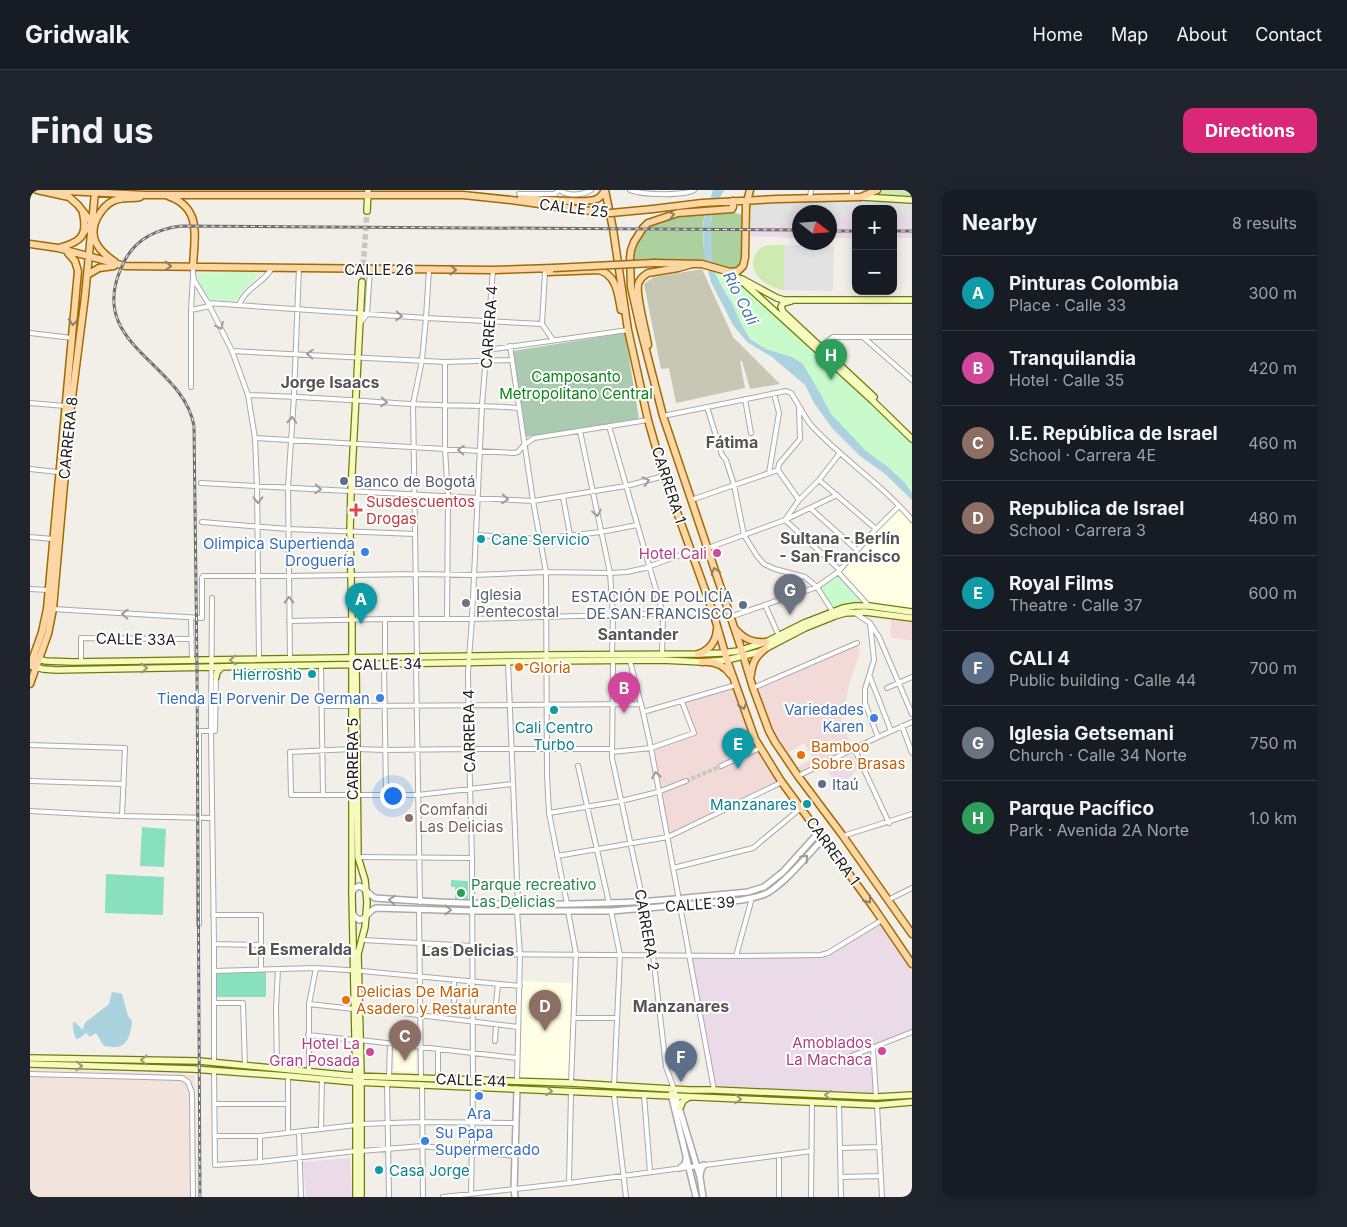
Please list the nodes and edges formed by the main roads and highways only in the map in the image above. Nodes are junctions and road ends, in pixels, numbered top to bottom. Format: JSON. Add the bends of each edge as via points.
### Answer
{"nodes":[{"id":1,"x":37,"y":190,"type":"edge"},
{"id":2,"x":46,"y":190,"type":"edge"},
{"id":3,"x":605,"y":190,"type":"edge"},
{"id":4,"x":751,"y":190,"type":"edge"},
{"id":5,"x":877,"y":190,"type":"edge"},
{"id":6,"x":95,"y":191,"type":"edge"},
{"id":7,"x":146,"y":192,"type":"edge"},
{"id":8,"x":197,"y":192,"type":"edge"},
{"id":9,"x":289,"y":192,"type":"edge"},
{"id":10,"x":368,"y":192,"type":"edge"},
{"id":11,"x":462,"y":193,"type":"edge"},
{"id":12,"x":161,"y":194,"type":"junction"},
{"id":13,"x":519,"y":194,"type":"edge"},
{"id":14,"x":861,"y":197,"type":"junction"},
{"id":15,"x":777,"y":199,"type":"junction"},
{"id":16,"x":511,"y":200,"type":"junction"},
{"id":17,"x":747,"y":200,"type":"junction"},
{"id":18,"x":912,"y":200,"type":"edge"},
{"id":19,"x":732,"y":201,"type":"junction"},
{"id":20,"x":367,"y":211,"type":"tunnel mouth"},
{"id":21,"x":83,"y":212,"type":"junction"},
{"id":22,"x":92,"y":223,"type":"junction"},
{"id":23,"x":83,"y":233,"type":"junction"},
{"id":24,"x":30,"y":244,"type":"edge"},
{"id":25,"x":58,"y":248,"type":"junction"},
{"id":26,"x":89,"y":257,"type":"junction"},
{"id":27,"x":692,"y":264,"type":"junction"},
{"id":28,"x":120,"y":265,"type":"junction"},
{"id":29,"x":493,"y":270,"type":"junction"},
{"id":30,"x":193,"y":271,"type":"junction"},
{"id":31,"x":732,"y":274,"type":"junction"},
{"id":32,"x":87,"y":279,"type":"junction"},
{"id":33,"x":77,"y":281,"type":"junction"},
{"id":34,"x":362,"y":282,"type":"tunnel mouth"},
{"id":35,"x":76,"y":293,"type":"junction"},
{"id":36,"x":85,"y":296,"type":"junction"},
{"id":37,"x":912,"y":300,"type":"edge"},
{"id":38,"x":791,"y":301,"type":"junction"},
{"id":39,"x":628,"y":330,"type":"junction"},
{"id":40,"x":819,"y":348,"type":"junction"},
{"id":41,"x":657,"y":393,"type":"junction"},
{"id":42,"x":912,"y":433,"type":"edge"},
{"id":43,"x":912,"y":439,"type":"edge"},
{"id":44,"x":882,"y":611,"type":"junction"},
{"id":45,"x":912,"y":612,"type":"edge"},
{"id":46,"x":912,"y":618,"type":"edge"},
{"id":47,"x":733,"y":624,"type":"junction"},
{"id":48,"x":718,"y":628,"type":"junction"},
{"id":49,"x":766,"y":645,"type":"junction"},
{"id":50,"x":742,"y":653,"type":"junction"},
{"id":51,"x":698,"y":654,"type":"junction"},
{"id":52,"x":726,"y":656,"type":"junction"},
{"id":53,"x":546,"y":658,"type":"junction"},
{"id":54,"x":612,"y":658,"type":"junction"},
{"id":55,"x":469,"y":660,"type":"junction"},
{"id":56,"x":124,"y":661,"type":"junction"},
{"id":57,"x":417,"y":661,"type":"junction"},
{"id":58,"x":32,"y":662,"type":"edge"},
{"id":59,"x":354,"y":662,"type":"junction"},
{"id":60,"x":702,"y":662,"type":"junction"},
{"id":61,"x":290,"y":663,"type":"junction"},
{"id":62,"x":216,"y":667,"type":"junction"},
{"id":63,"x":124,"y":668,"type":"junction"},
{"id":64,"x":216,"y":678,"type":"road end"},
{"id":65,"x":736,"y":683,"type":"junction"},
{"id":66,"x":30,"y":684,"type":"edge"},
{"id":67,"x":752,"y":685,"type":"junction"},
{"id":68,"x":355,"y":795,"type":"junction"},
{"id":69,"x":912,"y":934,"type":"edge"},
{"id":70,"x":912,"y":964,"type":"edge"},
{"id":71,"x":356,"y":970,"type":"junction"},
{"id":72,"x":30,"y":1058,"type":"edge"},
{"id":73,"x":30,"y":1064,"type":"edge"},
{"id":74,"x":358,"y":1079,"type":"junction"},
{"id":75,"x":422,"y":1082,"type":"junction"},
{"id":76,"x":596,"y":1085,"type":"junction"},
{"id":77,"x":595,"y":1093,"type":"junction"},
{"id":78,"x":912,"y":1095,"type":"edge"},
{"id":79,"x":689,"y":1097,"type":"junction"},
{"id":80,"x":912,"y":1102,"type":"edge"},
{"id":81,"x":680,"y":1108,"type":"road end"},
{"id":82,"x":358,"y":1151,"type":"junction"},
{"id":83,"x":356,"y":1197,"type":"edge"},
{"id":84,"x":361,"y":1197,"type":"edge"}],
"edges":[{"from":1,"to":21,"type":"main road","via":[[69,197]]},
{"from":2,"to":6,"type":"main road","name":"CALLE 25"},
{"from":3,"to":13,"type":"main road","via":[[602,196],[585,202]]},
{"from":3,"to":39,"type":"main road","name":"CARRERA 1"},
{"from":4,"to":15,"type":"main road"},
{"from":4,"to":17,"type":"main road"},
{"from":5,"to":14,"type":"main road","name":"CALLE 25"},
{"from":6,"to":7,"type":"main road","name":"CALLE 25"},
{"from":6,"to":22,"type":"main road","name":"CARRERA 8"},
{"from":7,"to":12,"type":"main road","name":"CALLE 25"},
{"from":7,"to":28,"type":"main road","via":[[137,198],[108,204],[95,222],[94,236],[99,249]]},
{"from":8,"to":9,"type":"main road","name":"CALLE 25"},
{"from":8,"to":12,"type":"main road","name":"CALLE 25"},
{"from":9,"to":10,"type":"main road","name":"CALLE 25"},
{"from":10,"to":11,"type":"main road","name":"CALLE 25"},
{"from":10,"to":20,"type":"main road"},
{"from":11,"to":16,"type":"main road","name":"CALLE 25"},
{"from":12,"to":30,"type":"main road","via":[[176,199],[192,216]]},
{"from":13,"to":16,"type":"main road"},
{"from":14,"to":15,"type":"main road","name":"CALLE 25"},
{"from":14,"to":18,"type":"main road"},
{"from":15,"to":17,"type":"main road","name":"CALLE 25"},
{"from":16,"to":19,"type":"main road","name":"CALLE 25","bridge":true,"via":[[611,214]]},
{"from":17,"to":19,"type":"main road","name":"CALLE 25"},
{"from":17,"to":31,"type":"main road","via":[[744,262]]},
{"from":41,"to":19,"type":"main road","name":"CARRERA 1","one_way":true,"via":[[631,286],[634,242],[648,223],[678,213],[729,210],[733,207]]},
{"from":21,"to":22,"type":"main road"},
{"from":21,"to":23,"type":"main road"},
{"from":22,"to":23,"type":"main road"},
{"from":22,"to":26,"type":"main road","name":"CARRERA 8"},
{"from":23,"to":25,"type":"main road","via":[[75,243]]},
{"from":24,"to":25,"type":"main road","name":"CALLE 26"},
{"from":25,"to":26,"type":"main road","name":"CALLE 26"},
{"from":25,"to":33,"type":"main road","name":"CARRERA 8","via":[[76,261]]},
{"from":26,"to":28,"type":"main road","name":"CALLE 26"},
{"from":26,"to":32,"type":"main road","name":"CARRERA 8"},
{"from":27,"to":29,"type":"main road","name":"CALLE 26","bridge":true},
{"from":27,"to":31,"type":"main road","name":"CALLE 26"},
{"from":27,"to":41,"type":"main road","via":[[648,273],[639,284]]},
{"from":28,"to":30,"type":"main road","name":"CALLE 26","one_way":true},
{"from":28,"to":32,"type":"main road","via":[[99,268]]},
{"from":30,"to":29,"type":"main road","name":"CALLE 26","one_way":true,"via":[[263,268]]},
{"from":29,"to":39,"type":"main road","via":[[599,270],[609,274]]},
{"from":31,"to":38,"type":"main road","via":[[776,298]]},
{"from":31,"to":40,"type":"main road"},
{"from":32,"to":33,"type":"main road","via":[[82,284]]},
{"from":32,"to":36,"type":"main road","name":"CARRERA 8"},
{"from":33,"to":35,"type":"main road","name":"CARRERA 8"},
{"from":34,"to":59,"type":"main road","name":"CARRERA 5","via":[[364,314],[360,322],[350,531]]},
{"from":35,"to":36,"type":"main road"},
{"from":35,"to":58,"type":"main road","name":"CARRERA 8","one_way":true,"via":[[45,620]]},
{"from":36,"to":58,"type":"main road","name":"CARRERA 8","via":[[71,406],[53,609],[50,624]]},
{"from":37,"to":38,"type":"main road"},
{"from":38,"to":40,"type":"main road","via":[[783,303],[783,312]]},
{"from":39,"to":48,"type":"main road","name":"CARRERA 1","via":[[664,476]]},
{"from":40,"to":42,"type":"main road"},
{"from":40,"to":43,"type":"main road"},
{"from":47,"to":41,"type":"main road","name":"CARRERA 1","one_way":true},
{"from":44,"to":45,"type":"main road"},
{"from":44,"to":46,"type":"main road"},
{"from":44,"to":49,"type":"main road","via":[[835,616]]},
{"from":44,"to":49,"type":"main road","via":[[869,606],[843,608],[804,623]]},
{"from":47,"to":49,"type":"main road","via":[[747,640]]},
{"from":47,"to":50,"type":"main road","name":"CARRERA 1"},
{"from":48,"to":51,"type":"main road","via":[[712,645]]},
{"from":48,"to":52,"type":"main road","name":"CARRERA 1"},
{"from":49,"to":50,"type":"main road","name":"CALLE 34"},
{"from":49,"to":67,"type":"main road","via":[[753,662]]},
{"from":50,"to":52,"type":"main road","name":"CALLE 34"},
{"from":50,"to":67,"type":"main road","name":"CARRERA 1"},
{"from":51,"to":52,"type":"main road","name":"CALLE 34"},
{"from":51,"to":54,"type":"main road","name":"CALLE 34"},
{"from":52,"to":60,"type":"main road","name":"CALLE 34"},
{"from":52,"to":65,"type":"main road","name":"CARRERA 1"},
{"from":53,"to":54,"type":"main road","name":"CALLE 34"},
{"from":53,"to":55,"type":"main road","name":"CALLE 34"},
{"from":53,"to":55,"type":"main road","name":"CALLE 34","via":[[508,662]]},
{"from":54,"to":60,"type":"main road","name":"CALLE 34"},
{"from":55,"to":57,"type":"main road","name":"CALLE 34"},
{"from":56,"to":58,"type":"main road","name":"CALLE 34"},
{"from":61,"to":56,"type":"main road","name":"CALLE 34","one_way":true,"via":[[260,659]]},
{"from":56,"to":63,"type":"main road"},
{"from":57,"to":59,"type":"main road","name":"CALLE 34","via":[[384,665]]},
{"from":57,"to":59,"type":"main road","name":"CALLE 34","via":[[385,658]]},
{"from":58,"to":63,"type":"main road","name":"CALLE 34","via":[[43,669],[56,670]]},
{"from":58,"to":66,"type":"main road","name":"CARRERA 8"},
{"from":59,"to":61,"type":"main road","name":"CALLE 34"},
{"from":59,"to":61,"type":"main road","name":"CALLE 34","via":[[321,666]]},
{"from":59,"to":68,"type":"main road","name":"CARRERA 5"},
{"from":60,"to":65,"type":"main road","via":[[717,663]]},
{"from":61,"to":62,"type":"main road","name":"CALLE 34"},
{"from":63,"to":62,"type":"main road","name":"CALLE 34","one_way":true},
{"from":62,"to":64,"type":"main road"},
{"from":65,"to":70,"type":"main road","name":"CARRERA 1","one_way":true,"via":[[760,748]]},
{"from":67,"to":69,"type":"main road","name":"CARRERA 1","via":[[775,742]]},
{"from":68,"to":71,"type":"main road","name":"CARRERA 5","via":[[352,893]]},
{"from":68,"to":71,"type":"main road","name":"CARRERA 5","via":[[358,857],[363,870],[367,915]]},
{"from":71,"to":74,"type":"main road","name":"CARRERA 5"},
{"from":74,"to":72,"type":"main road","name":"CALLE 44","one_way":true,"via":[[199,1061]]},
{"from":73,"to":74,"type":"main road","name":"CALLE 44","one_way":true},
{"from":74,"to":75,"type":"main road","name":"CALLE 44"},
{"from":74,"to":82,"type":"main road","name":"CARRERA 5"},
{"from":75,"to":76,"type":"main road","name":"CALLE 44","via":[[438,1079]]},
{"from":75,"to":77,"type":"main road","name":"CALLE 44","one_way":true},
{"from":76,"to":77,"type":"main road"},
{"from":78,"to":76,"type":"main road","name":"CALLE 44","one_way":true,"via":[[876,1098]]},
{"from":77,"to":79,"type":"main road","name":"CALLE 44"},
{"from":79,"to":80,"type":"main road","name":"CALLE 44","one_way":true,"via":[[878,1105]]},
{"from":79,"to":81,"type":"main road"},
{"from":82,"to":83,"type":"main road","name":"CARRERA 5"},
{"from":82,"to":84,"type":"main road","name":"CARRERA 5"}]}
